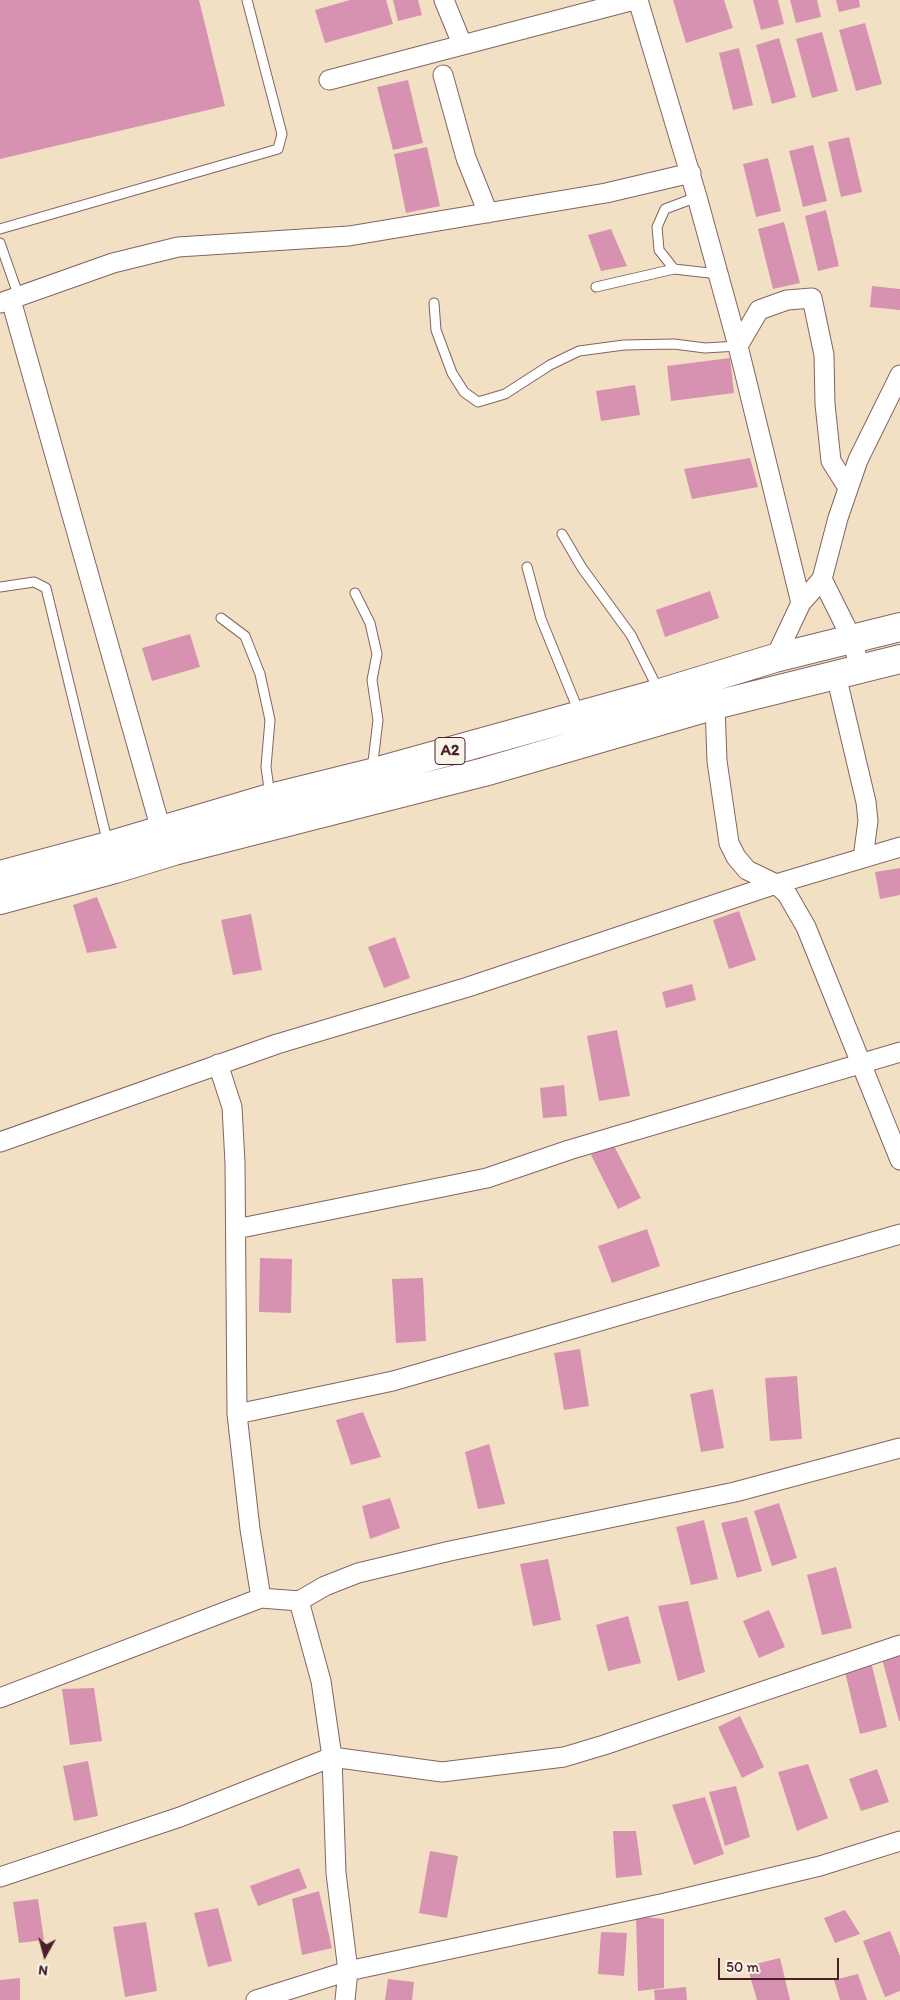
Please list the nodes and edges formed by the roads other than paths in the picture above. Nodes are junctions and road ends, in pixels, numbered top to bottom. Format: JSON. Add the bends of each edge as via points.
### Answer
{"nodes":[{"id":1,"x":247,"y":0,"type":"edge"},
{"id":2,"x":444,"y":0,"type":"edge"},
{"id":3,"x":636,"y":0,"type":"edge"},
{"id":4,"x":462,"y":44,"type":"junction"},
{"id":5,"x":443,"y":75,"type":"dead end"},
{"id":6,"x":330,"y":80,"type":"dead end"},
{"id":7,"x":691,"y":173,"type":"junction"},
{"id":8,"x":697,"y":197,"type":"junction"},
{"id":9,"x":488,"y":213,"type":"junction"},
{"id":10,"x":0,"y":229,"type":"edge"},
{"id":11,"x":0,"y":243,"type":"edge"},
{"id":12,"x":674,"y":269,"type":"junction"},
{"id":13,"x":718,"y":274,"type":"junction"},
{"id":14,"x":596,"y":287,"type":"dead end"},
{"id":15,"x":10,"y":300,"type":"edge"},
{"id":16,"x":434,"y":303,"type":"dead end"},
{"id":17,"x":738,"y":346,"type":"junction"},
{"id":18,"x":900,"y":375,"type":"edge"},
{"id":19,"x":848,"y":488,"type":"junction"},
{"id":20,"x":562,"y":534,"type":"dead end"},
{"id":21,"x":527,"y":567,"type":"dead end"},
{"id":22,"x":822,"y":579,"type":"junction"},
{"id":23,"x":0,"y":587,"type":"edge"},
{"id":24,"x":355,"y":593,"type":"dead end"},
{"id":25,"x":801,"y":603,"type":"junction"},
{"id":26,"x":221,"y":618,"type":"dead end"},
{"id":27,"x":900,"y":627,"type":"edge"},
{"id":28,"x":852,"y":639,"type":"junction"},
{"id":29,"x":775,"y":658,"type":"junction"},
{"id":30,"x":900,"y":659,"type":"edge"},
{"id":31,"x":848,"y":672,"type":"junction"},
{"id":32,"x":660,"y":693,"type":"junction"},
{"id":33,"x":714,"y":705,"type":"junction"},
{"id":34,"x":580,"y":714,"type":"junction"},
{"id":35,"x":371,"y":772,"type":"junction"},
{"id":36,"x":270,"y":798,"type":"junction"},
{"id":37,"x":161,"y":830,"type":"junction"},
{"id":38,"x":108,"y":846,"type":"junction"},
{"id":39,"x":900,"y":847,"type":"edge"},
{"id":40,"x":863,"y":858,"type":"junction"},
{"id":41,"x":0,"y":875,"type":"edge"},
{"id":42,"x":776,"y":884,"type":"junction"},
{"id":43,"x":0,"y":900,"type":"edge"},
{"id":44,"x":900,"y":1052,"type":"edge"},
{"id":45,"x":218,"y":1064,"type":"junction"},
{"id":46,"x":860,"y":1064,"type":"junction"},
{"id":47,"x":0,"y":1142,"type":"edge"},
{"id":48,"x":900,"y":1160,"type":"edge"},
{"id":49,"x":236,"y":1229,"type":"junction"},
{"id":50,"x":900,"y":1234,"type":"edge"},
{"id":51,"x":237,"y":1414,"type":"junction"},
{"id":52,"x":900,"y":1448,"type":"edge"},
{"id":53,"x":261,"y":1598,"type":"junction"},
{"id":54,"x":299,"y":1602,"type":"junction"},
{"id":55,"x":900,"y":1645,"type":"edge"},
{"id":56,"x":0,"y":1698,"type":"edge"},
{"id":57,"x":332,"y":1757,"type":"junction"},
{"id":58,"x":900,"y":1841,"type":"edge"},
{"id":59,"x":0,"y":1877,"type":"edge"},
{"id":60,"x":348,"y":1971,"type":"junction"},
{"id":61,"x":256,"y":2000,"type":"edge"},
{"id":62,"x":344,"y":2000,"type":"edge"}],
"edges":[{"from":1,"to":10,"type":"lane","via":[[282,134],[278,149]]},
{"from":2,"to":4,"type":"street"},
{"from":3,"to":4,"type":"street"},
{"from":3,"to":7,"type":"street"},
{"from":4,"to":6,"type":"street"},
{"from":5,"to":9,"type":"street","via":[[466,158]]},
{"from":7,"to":8,"type":"street"},
{"from":7,"to":9,"type":"street"},
{"from":8,"to":12,"type":"lane","via":[[665,209],[657,227],[659,250]]},
{"from":8,"to":13,"type":"street"},
{"from":9,"to":15,"type":"street","via":[[349,236],[178,247],[113,263]]},
{"from":11,"to":15,"type":"lane"},
{"from":12,"to":13,"type":"lane"},
{"from":12,"to":14,"type":"lane"},
{"from":13,"to":17,"type":"street"},
{"from":15,"to":37,"type":"street"},
{"from":16,"to":17,"type":"lane","via":[[436,330],[452,373],[464,392],[478,402],[505,394],[550,364],[579,351],[674,344],[704,348]]},
{"from":17,"to":19,"type":"street","via":[[759,310],[787,300],[812,298],[824,355],[825,404],[832,461]]},
{"from":17,"to":25,"type":"street"},
{"from":18,"to":19,"type":"street","via":[[858,460]]},
{"from":19,"to":22,"type":"street"},
{"from":20,"to":32,"type":"lane","via":[[582,568],[631,635]]},
{"from":21,"to":34,"type":"lane","via":[[541,618]]},
{"from":22,"to":25,"type":"street"},
{"from":22,"to":28,"type":"street"},
{"from":23,"to":38,"type":"lane","via":[[34,582],[46,588]]},
{"from":24,"to":35,"type":"lane","via":[[370,623],[377,654],[372,680],[378,720]]},
{"from":25,"to":29,"type":"street"},
{"from":26,"to":36,"type":"lane","via":[[245,636],[260,674],[270,720],[266,767]]},
{"from":27,"to":28,"type":"highway","number":"A2"},
{"from":28,"to":29,"type":"highway","number":"A2"},
{"from":28,"to":31,"type":"street"},
{"from":29,"to":32,"type":"highway","number":"A2"},
{"from":30,"to":31,"type":"highway","number":"A2"},
{"from":31,"to":33,"type":"highway","number":"A2"},
{"from":31,"to":40,"type":"street","via":[[868,821]]},
{"from":32,"to":34,"type":"highway","number":"A2"},
{"from":33,"to":42,"type":"street","via":[[717,761],[729,843],[747,870]]},
{"from":33,"to":43,"type":"highway","number":"A2","via":[[484,772],[174,851]]},
{"from":34,"to":35,"type":"highway","number":"A2"},
{"from":35,"to":36,"type":"highway","number":"A2"},
{"from":36,"to":37,"type":"highway","number":"A2"},
{"from":37,"to":38,"type":"highway","number":"A2"},
{"from":38,"to":41,"type":"highway","number":"A2"},
{"from":39,"to":40,"type":"street"},
{"from":40,"to":42,"type":"street"},
{"from":42,"to":45,"type":"street","via":[[468,987]]},
{"from":42,"to":46,"type":"street","via":[[787,894],[806,928]]},
{"from":44,"to":46,"type":"street"},
{"from":45,"to":47,"type":"street"},
{"from":45,"to":49,"type":"street","via":[[232,1108]]},
{"from":46,"to":48,"type":"street"},
{"from":46,"to":49,"type":"street","via":[[569,1150],[487,1178]]},
{"from":49,"to":51,"type":"street"},
{"from":50,"to":51,"type":"street","via":[[393,1381]]},
{"from":51,"to":53,"type":"street"},
{"from":52,"to":54,"type":"street","via":[[735,1492],[358,1573]]},
{"from":53,"to":54,"type":"street"},
{"from":53,"to":56,"type":"street"},
{"from":54,"to":57,"type":"street","via":[[321,1681]]},
{"from":55,"to":57,"type":"street","via":[[564,1757],[442,1772]]},
{"from":57,"to":59,"type":"street","via":[[180,1818]]},
{"from":57,"to":60,"type":"street","via":[[336,1873]]},
{"from":58,"to":60,"type":"street","via":[[820,1866],[646,1907]]},
{"from":60,"to":61,"type":"street"},
{"from":60,"to":62,"type":"street"}]}
